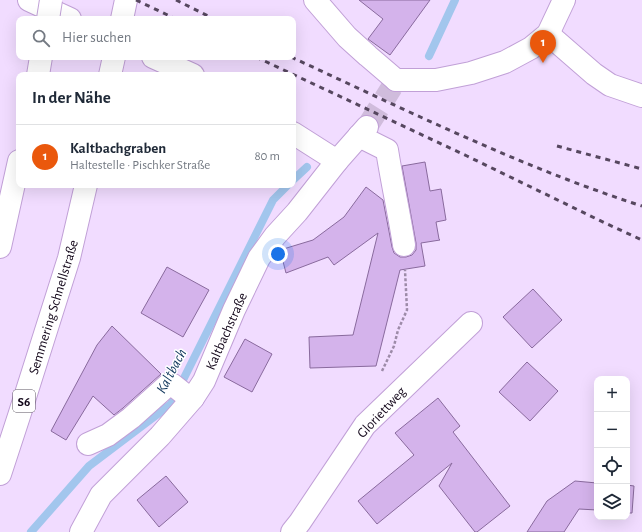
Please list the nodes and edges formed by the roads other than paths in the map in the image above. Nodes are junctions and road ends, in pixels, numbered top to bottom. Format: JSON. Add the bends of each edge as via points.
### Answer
{"nodes":[{"id":1,"x":29,"y":0,"type":"edge"},
{"id":2,"x":51,"y":0,"type":"edge"},
{"id":3,"x":126,"y":0,"type":"edge"},
{"id":4,"x":315,"y":0,"type":"edge"},
{"id":5,"x":564,"y":0,"type":"edge"},
{"id":6,"x":48,"y":16,"type":"edge"},
{"id":7,"x":64,"y":16,"type":"edge"},
{"id":8,"x":123,"y":16,"type":"edge"},
{"id":9,"x":548,"y":34,"type":"junction"},
{"id":10,"x":40,"y":60,"type":"edge"},
{"id":11,"x":160,"y":60,"type":"edge"},
{"id":12,"x":38,"y":72,"type":"edge"},
{"id":13,"x":186,"y":72,"type":"edge"},
{"id":14,"x":642,"y":96,"type":"edge"},
{"id":15,"x":296,"y":135,"type":"edge"},
{"id":16,"x":337,"y":161,"type":"junction"},
{"id":17,"x":16,"y":175,"type":"edge"},
{"id":18,"x":85,"y":188,"type":"edge"},
{"id":19,"x":404,"y":245,"type":"road end"},
{"id":20,"x":0,"y":247,"type":"edge"},
{"id":21,"x":471,"y":323,"type":"dead end"},
{"id":22,"x":183,"y":392,"type":"junction"},
{"id":23,"x":88,"y":444,"type":"dead end"},
{"id":24,"x":0,"y":474,"type":"edge"},
{"id":25,"x":81,"y":532,"type":"edge"},
{"id":26,"x":292,"y":532,"type":"edge"}],
"edges":[{"from":1,"to":7,"type":"main road"},
{"from":2,"to":6,"type":"main road","bridge":true},
{"from":3,"to":8,"type":"main road"},
{"from":4,"to":9,"type":"main road","via":[[347,37],[394,83],[436,80],[471,73],[505,62],[531,48]]},
{"from":5,"to":9,"type":"main road"},
{"from":9,"to":14,"type":"main road","via":[[610,85]]},
{"from":10,"to":12,"type":"main road"},
{"from":11,"to":13,"type":"main road"},
{"from":15,"to":16,"type":"main road"},
{"from":16,"to":19,"type":"main road","name":"Kaltbachstraße","via":[[363,131],[387,150]]},
{"from":16,"to":22,"type":"main road","name":"Kaltbachstraße","via":[[259,258],[204,381]]},
{"from":17,"to":20,"type":"main road"},
{"from":18,"to":24,"type":"main road","name":"Semmering Schnellstraße","number":"S6","via":[[69,258]]},
{"from":21,"to":26,"type":"main road","name":"Gloriettweg","via":[[365,425]]},
{"from":22,"to":23,"type":"main road","via":[[169,384],[131,418],[108,435]]},
{"from":22,"to":25,"type":"main road","name":"Kaltbachstraße","via":[[160,436],[101,494]]}]}
